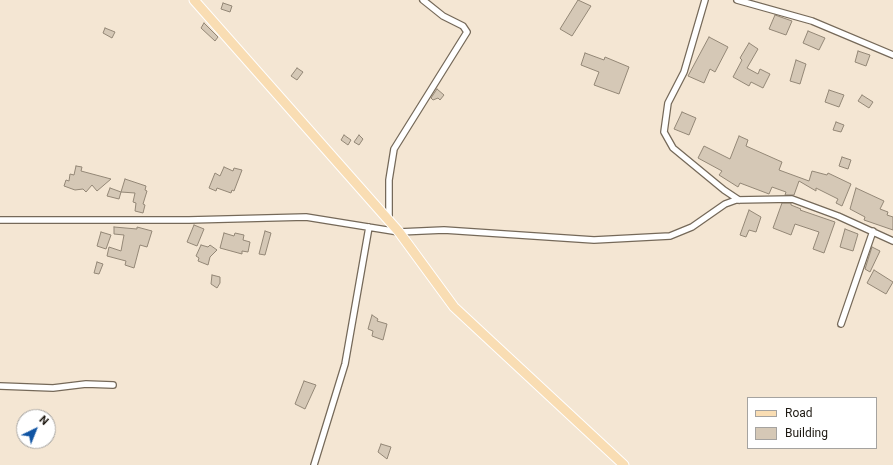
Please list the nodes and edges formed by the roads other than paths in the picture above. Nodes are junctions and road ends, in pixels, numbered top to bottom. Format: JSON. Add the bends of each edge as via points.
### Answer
{"nodes":[{"id":1,"x":194,"y":0,"type":"edge"},
{"id":2,"x":423,"y":0,"type":"edge"},
{"id":3,"x":705,"y":0,"type":"edge"},
{"id":4,"x":737,"y":0,"type":"edge"},
{"id":5,"x":893,"y":55,"type":"edge"},
{"id":6,"x":739,"y":200,"type":"junction"},
{"id":7,"x":0,"y":220,"type":"edge"},
{"id":8,"x":389,"y":222,"type":"junction"},
{"id":9,"x":368,"y":227,"type":"junction"},
{"id":10,"x":398,"y":232,"type":"junction"},
{"id":11,"x":873,"y":232,"type":"junction"},
{"id":12,"x":893,"y":241,"type":"edge"},
{"id":13,"x":841,"y":324,"type":"dead end"},
{"id":14,"x":0,"y":386,"type":"edge"},
{"id":15,"x":113,"y":386,"type":"dead end"},
{"id":16,"x":314,"y":465,"type":"edge"},
{"id":17,"x":624,"y":465,"type":"edge"}],
"edges":[{"from":1,"to":8,"type":"main road"},
{"from":2,"to":8,"type":"street","via":[[443,16],[463,26],[467,32],[394,149],[389,180]]},
{"from":3,"to":6,"type":"street","via":[[684,72],[668,103],[664,132],[673,148]]},
{"from":4,"to":5,"type":"street","via":[[812,21]]},
{"from":6,"to":10,"type":"street","via":[[725,204],[692,227],[670,236],[594,240],[444,230]]},
{"from":6,"to":11,"type":"street","via":[[792,200],[838,216]]},
{"from":7,"to":9,"type":"street","via":[[306,217]]},
{"from":8,"to":10,"type":"main road"},
{"from":9,"to":10,"type":"street"},
{"from":9,"to":16,"type":"street","via":[[345,364]]},
{"from":10,"to":17,"type":"main road","via":[[454,307]]},
{"from":11,"to":12,"type":"street"},
{"from":11,"to":13,"type":"street"},
{"from":14,"to":15,"type":"street"}]}
